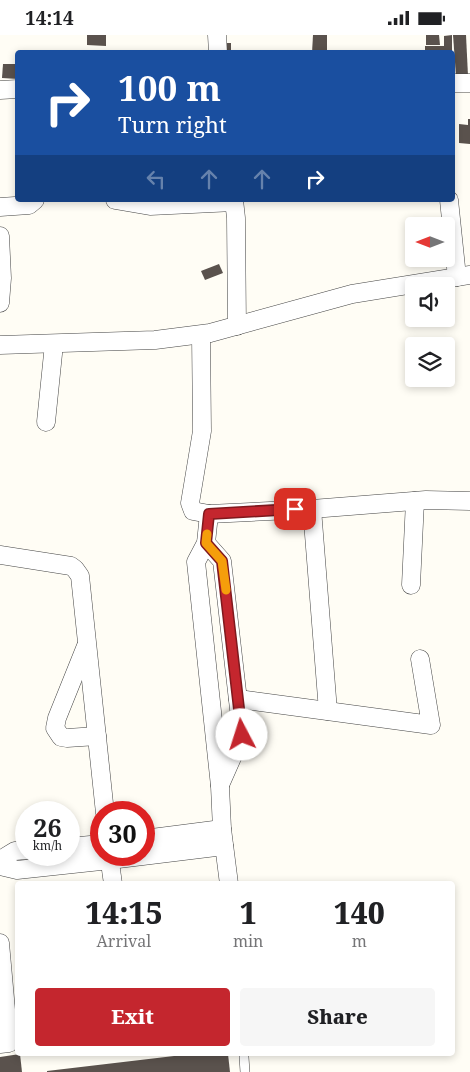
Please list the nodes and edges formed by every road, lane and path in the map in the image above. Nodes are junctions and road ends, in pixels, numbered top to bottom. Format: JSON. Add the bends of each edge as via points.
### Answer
{"nodes":[{"id":1,"x":217,"y":35,"type":"edge"},
{"id":2,"x":218,"y":50,"type":"edge"},
{"id":3,"x":455,"y":83,"type":"edge"},
{"id":4,"x":470,"y":83,"type":"edge"},
{"id":5,"x":15,"y":89,"type":"edge"},
{"id":6,"x":0,"y":90,"type":"edge"},
{"id":7,"x":33,"y":202,"type":"edge"},
{"id":8,"x":127,"y":202,"type":"edge"},
{"id":9,"x":217,"y":202,"type":"edge"},
{"id":10,"x":234,"y":202,"type":"edge"},
{"id":11,"x":449,"y":202,"type":"edge"},
{"id":12,"x":0,"y":207,"type":"edge"},
{"id":13,"x":0,"y":236,"type":"edge"},
{"id":14,"x":464,"y":276,"type":"edge"},
{"id":15,"x":0,"y":303,"type":"edge"},
{"id":16,"x":237,"y":326,"type":"junction"},
{"id":17,"x":201,"y":335,"type":"junction"},
{"id":18,"x":54,"y":344,"type":"junction"},
{"id":19,"x":0,"y":345,"type":"edge"},
{"id":20,"x":46,"y":422,"type":"dead end"},
{"id":21,"x":414,"y":501,"type":"junction"},
{"id":22,"x":470,"y":501,"type":"edge"},
{"id":23,"x":312,"y":509,"type":"junction"},
{"id":24,"x":209,"y":514,"type":"junction"},
{"id":25,"x":206,"y":543,"type":"junction"},
{"id":26,"x":0,"y":555,"type":"edge"},
{"id":27,"x":411,"y":585,"type":"dead end"},
{"id":28,"x":87,"y":643,"type":"junction"},
{"id":29,"x":420,"y":659,"type":"dead end"},
{"id":30,"x":238,"y":699,"type":"junction"},
{"id":31,"x":328,"y":711,"type":"junction"},
{"id":32,"x":97,"y":736,"type":"junction"},
{"id":33,"x":220,"y":786,"type":"junction"},
{"id":34,"x":104,"y":801,"type":"edge"},
{"id":35,"x":223,"y":837,"type":"junction"},
{"id":36,"x":155,"y":839,"type":"edge"},
{"id":37,"x":155,"y":850,"type":"edge"},
{"id":38,"x":15,"y":851,"type":"edge"},
{"id":39,"x":0,"y":860,"type":"edge"},
{"id":40,"x":90,"y":861,"type":"edge"},
{"id":41,"x":0,"y":865,"type":"edge"},
{"id":42,"x":111,"y":866,"type":"edge"},
{"id":43,"x":113,"y":881,"type":"edge"},
{"id":44,"x":229,"y":881,"type":"edge"},
{"id":45,"x":0,"y":943,"type":"edge"},
{"id":46,"x":9,"y":1043,"type":"edge"},
{"id":47,"x":244,"y":1057,"type":"dead end"},
{"id":48,"x":245,"y":1072,"type":"edge"}],
"edges":[{"from":1,"to":2,"type":"street"},
{"from":3,"to":4,"type":"street"},
{"from":5,"to":6,"type":"street"},
{"from":7,"to":12,"type":"street"},
{"from":8,"to":9,"type":"street","via":[[150,206]]},
{"from":10,"to":16,"type":"street"},
{"from":11,"to":14,"type":"street"},
{"from":13,"to":15,"type":"street"},
{"from":14,"to":16,"type":"street","via":[[352,295]]},
{"from":16,"to":17,"type":"street"},
{"from":17,"to":18,"type":"street"},
{"from":17,"to":24,"type":"street","via":[[202,431],[190,503],[193,511]]},
{"from":18,"to":19,"type":"street"},
{"from":18,"to":20,"type":"street"},
{"from":21,"to":22,"type":"street"},
{"from":21,"to":23,"type":"street"},
{"from":21,"to":27,"type":"street"},
{"from":23,"to":24,"type":"street"},
{"from":23,"to":31,"type":"street"},
{"from":24,"to":25,"type":"street"},
{"from":25,"to":30,"type":"street","via":[[222,561]]},
{"from":25,"to":33,"type":"street","via":[[196,562]]},
{"from":26,"to":28,"type":"street","via":[[75,569],[80,576]]},
{"from":28,"to":32,"type":"street"},
{"from":28,"to":32,"type":"street","via":[[55,728],[61,737]]},
{"from":29,"to":31,"type":"street","via":[[431,725]]},
{"from":30,"to":31,"type":"street"},
{"from":30,"to":33,"type":"street","via":[[242,735]]},
{"from":32,"to":34,"type":"street"},
{"from":33,"to":35,"type":"street"},
{"from":35,"to":36,"type":"street"},
{"from":35,"to":37,"type":"street"},
{"from":35,"to":44,"type":"street"},
{"from":38,"to":39,"type":"street"},
{"from":40,"to":41,"type":"street","via":[[17,870]]},
{"from":42,"to":43,"type":"street"},
{"from":45,"to":46,"type":"street"},
{"from":47,"to":48,"type":"lane"}]}
